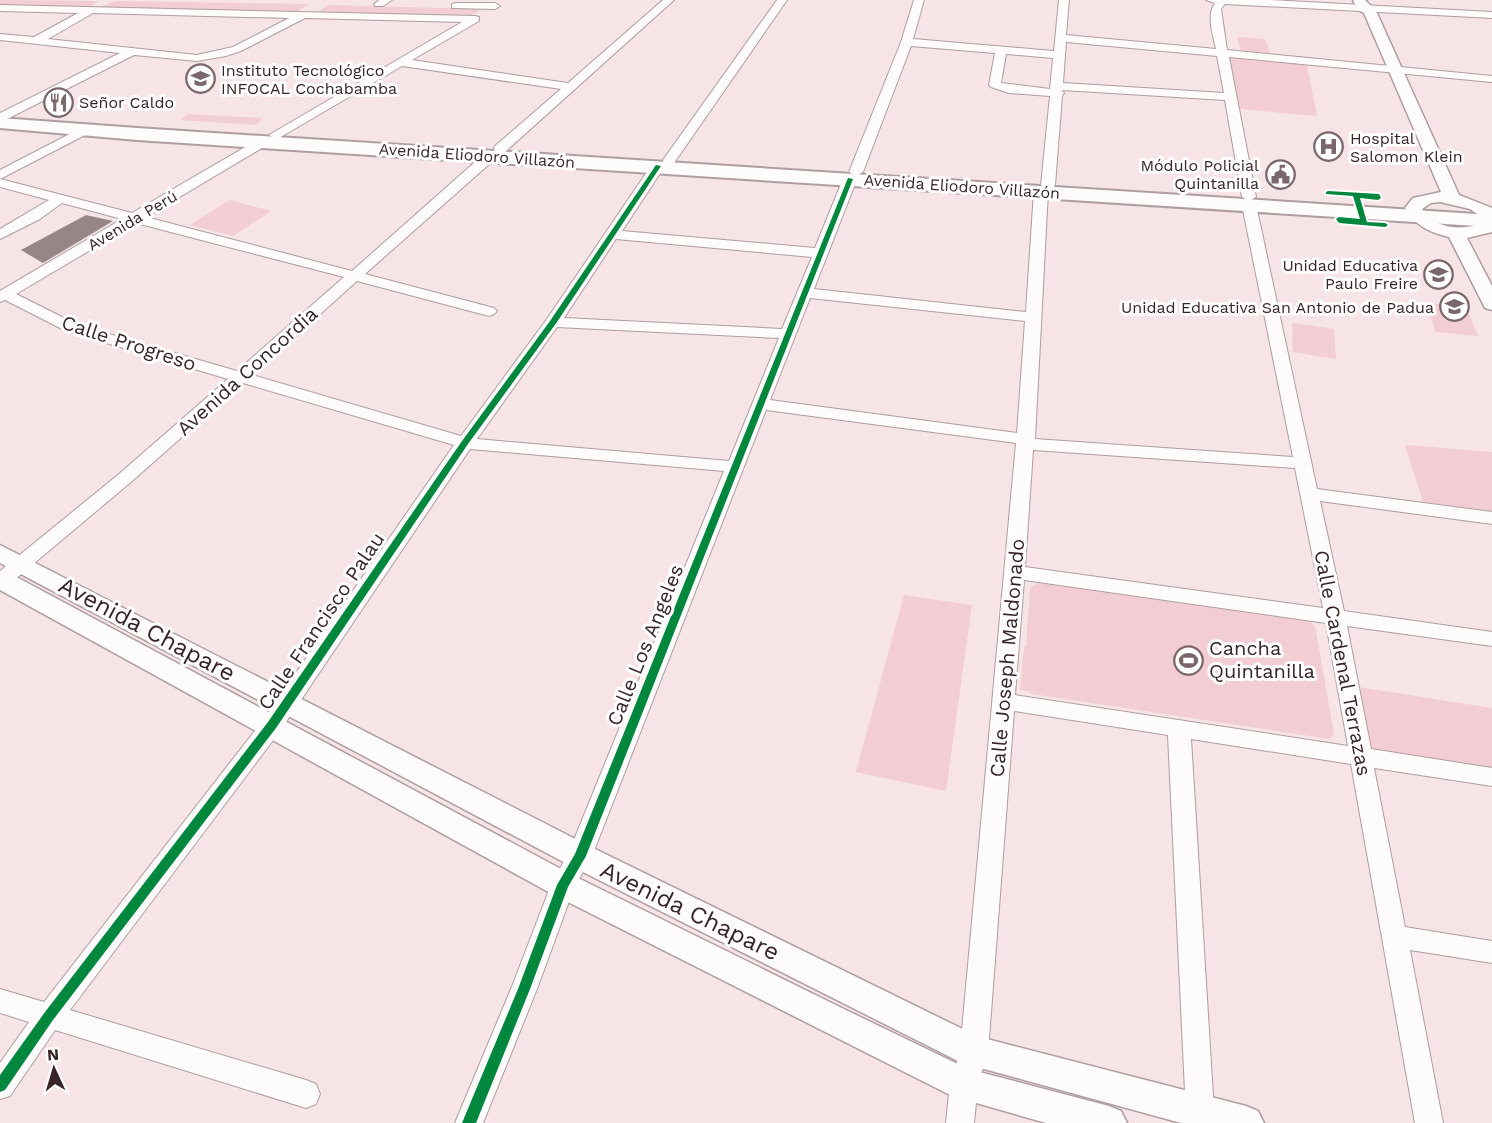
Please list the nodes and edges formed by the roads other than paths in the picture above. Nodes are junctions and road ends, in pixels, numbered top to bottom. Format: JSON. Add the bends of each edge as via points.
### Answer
{"nodes":[{"id":1,"x":107,"y":0,"type":"edge"},
{"id":2,"x":148,"y":0,"type":"edge"},
{"id":3,"x":172,"y":0,"type":"edge"},
{"id":4,"x":669,"y":0,"type":"edge"},
{"id":5,"x":782,"y":0,"type":"edge"},
{"id":6,"x":919,"y":0,"type":"edge"},
{"id":7,"x":1064,"y":0,"type":"edge"},
{"id":8,"x":1211,"y":0,"type":"edge"},
{"id":9,"x":1223,"y":0,"type":"edge"},
{"id":10,"x":324,"y":3,"type":"dead end"},
{"id":11,"x":378,"y":3,"type":"edge"},
{"id":12,"x":501,"y":3,"type":"edge"},
{"id":13,"x":403,"y":4,"type":"dead end"},
{"id":14,"x":1361,"y":4,"type":"edge"},
{"id":15,"x":449,"y":5,"type":"dead end"},
{"id":16,"x":0,"y":8,"type":"edge"},
{"id":17,"x":91,"y":10,"type":"junction"},
{"id":18,"x":303,"y":14,"type":"junction"},
{"id":19,"x":1492,"y":15,"type":"edge"},
{"id":20,"x":475,"y":19,"type":"junction"},
{"id":21,"x":0,"y":37,"type":"edge"},
{"id":22,"x":1061,"y":38,"type":"junction"},
{"id":23,"x":34,"y":42,"type":"junction"},
{"id":24,"x":906,"y":42,"type":"junction"},
{"id":25,"x":1001,"y":50,"type":"junction"},
{"id":26,"x":131,"y":52,"type":"junction"},
{"id":27,"x":1222,"y":53,"type":"junction"},
{"id":28,"x":1060,"y":55,"type":"junction"},
{"id":29,"x":399,"y":62,"type":"junction"},
{"id":30,"x":1390,"y":69,"type":"junction"},
{"id":31,"x":1492,"y":79,"type":"edge"},
{"id":32,"x":570,"y":87,"type":"junction"},
{"id":33,"x":1058,"y":89,"type":"junction"},
{"id":34,"x":1230,"y":97,"type":"junction"},
{"id":35,"x":1,"y":118,"type":"edge"},
{"id":36,"x":85,"y":130,"type":"junction"},
{"id":37,"x":269,"y":138,"type":"junction"},
{"id":38,"x":495,"y":153,"type":"junction"},
{"id":39,"x":664,"y":163,"type":"junction"},
{"id":40,"x":0,"y":175,"type":"edge"},
{"id":41,"x":853,"y":175,"type":"junction"},
{"id":42,"x":0,"y":183,"type":"edge"},
{"id":43,"x":1045,"y":188,"type":"junction"},
{"id":44,"x":61,"y":198,"type":"junction"},
{"id":45,"x":1446,"y":198,"type":"junction"},
{"id":46,"x":1249,"y":201,"type":"junction"},
{"id":47,"x":1415,"y":212,"type":"junction"},
{"id":48,"x":136,"y":218,"type":"junction"},
{"id":49,"x":1491,"y":218,"type":"edge"},
{"id":50,"x":1462,"y":232,"type":"junction"},
{"id":51,"x":612,"y":234,"type":"junction"},
{"id":52,"x":0,"y":235,"type":"edge"},
{"id":53,"x":821,"y":253,"type":"junction"},
{"id":54,"x":352,"y":276,"type":"junction"},
{"id":55,"x":1492,"y":277,"type":"edge"},
{"id":56,"x":805,"y":293,"type":"junction"},
{"id":57,"x":2,"y":296,"type":"edge"},
{"id":58,"x":1492,"y":304,"type":"edge"},
{"id":59,"x":489,"y":311,"type":"dead end"},
{"id":60,"x":1034,"y":316,"type":"junction"},
{"id":61,"x":553,"y":322,"type":"junction"},
{"id":62,"x":789,"y":334,"type":"junction"},
{"id":63,"x":241,"y":378,"type":"junction"},
{"id":64,"x":760,"y":404,"type":"junction"},
{"id":65,"x":1026,"y":441,"type":"junction"},
{"id":66,"x":465,"y":443,"type":"junction"},
{"id":67,"x":1302,"y":463,"type":"junction"},
{"id":68,"x":736,"y":467,"type":"junction"},
{"id":69,"x":1310,"y":494,"type":"junction"},
{"id":70,"x":1492,"y":518,"type":"edge"},
{"id":71,"x":5,"y":571,"type":"edge"},
{"id":72,"x":1016,"y":572,"type":"junction"},
{"id":73,"x":1335,"y":617,"type":"junction"},
{"id":74,"x":1492,"y":639,"type":"edge"},
{"id":75,"x":1002,"y":701,"type":"junction"},
{"id":76,"x":279,"y":714,"type":"junction"},
{"id":77,"x":1179,"y":728,"type":"junction"},
{"id":78,"x":1361,"y":756,"type":"junction"},
{"id":79,"x":1492,"y":777,"type":"edge"},
{"id":80,"x":580,"y":856,"type":"junction"},
{"id":81,"x":564,"y":885,"type":"junction"},
{"id":82,"x":1394,"y":936,"type":"junction"},
{"id":83,"x":1492,"y":952,"type":"edge"},
{"id":84,"x":0,"y":1001,"type":"edge"},
{"id":85,"x":49,"y":1016,"type":"junction"},
{"id":86,"x":974,"y":1052,"type":"junction"},
{"id":87,"x":964,"y":1084,"type":"junction"},
{"id":88,"x":0,"y":1086,"type":"edge"},
{"id":89,"x":306,"y":1094,"type":"dead end"},
{"id":90,"x":1200,"y":1112,"type":"junction"},
{"id":91,"x":469,"y":1123,"type":"edge"},
{"id":92,"x":960,"y":1123,"type":"edge"},
{"id":93,"x":1109,"y":1123,"type":"edge"},
{"id":94,"x":1246,"y":1123,"type":"edge"},
{"id":95,"x":1429,"y":1123,"type":"edge"}],
"edges":[{"from":1,"to":17,"type":"street"},
{"from":2,"to":3,"type":"street"},
{"from":4,"to":32,"type":"street","name":"Avenida Concordia"},
{"from":5,"to":39,"type":"street","name":"Calle Francisco Palau"},
{"from":6,"to":24,"type":"street","name":"Calle Los Angeles"},
{"from":7,"to":22,"type":"street","name":"Calle Joseph Maldonado"},
{"from":8,"to":9,"type":"street"},
{"from":9,"to":14,"type":"street"},
{"from":9,"to":27,"type":"street","name":"Calle Cardenal Terrazas","via":[[1216,9]]},
{"from":10,"to":18,"type":"street"},
{"from":11,"to":13,"type":"street"},
{"from":12,"to":15,"type":"street"},
{"from":12,"to":20,"type":"street","name":"Avenida Perú"},
{"from":14,"to":19,"type":"street"},
{"from":14,"to":30,"type":"main road","via":[[1370,11]]},
{"from":16,"to":17,"type":"street"},
{"from":17,"to":18,"type":"street"},
{"from":17,"to":23,"type":"street"},
{"from":18,"to":20,"type":"street"},
{"from":18,"to":26,"type":"street","via":[[219,55],[182,58]]},
{"from":20,"to":29,"type":"street","name":"Avenida Perú"},
{"from":21,"to":23,"type":"street"},
{"from":22,"to":27,"type":"street"},
{"from":22,"to":28,"type":"street","name":"Calle Joseph Maldonado"},
{"from":23,"to":26,"type":"street"},
{"from":24,"to":25,"type":"street"},
{"from":24,"to":41,"type":"street","name":"Calle Los Angeles"},
{"from":25,"to":28,"type":"street"},
{"from":25,"to":33,"type":"street","via":[[996,85],[1009,89]]},
{"from":26,"to":35,"type":"street"},
{"from":27,"to":30,"type":"street"},
{"from":27,"to":34,"type":"street","name":"Calle Cardenal Terrazas"},
{"from":28,"to":33,"type":"street","name":"Calle Joseph Maldonado"},
{"from":29,"to":32,"type":"street"},
{"from":29,"to":37,"type":"street","name":"Avenida Perú"},
{"from":30,"to":31,"type":"street"},
{"from":30,"to":45,"type":"main road"},
{"from":32,"to":38,"type":"street","name":"Avenida Concordia"},
{"from":33,"to":34,"type":"street"},
{"from":33,"to":43,"type":"street","name":"Calle Joseph Maldonado"},
{"from":34,"to":46,"type":"street","name":"Calle Cardenal Terrazas"},
{"from":35,"to":36,"type":"highway","name":"Avenida Eliodoro Villazón"},
{"from":35,"to":37,"type":"highway","name":"Avenida Eliodoro Villazón"},
{"from":36,"to":37,"type":"highway","name":"Avenida Eliodoro Villazón"},
{"from":36,"to":40,"type":"street"},
{"from":37,"to":38,"type":"highway","name":"Avenida Eliodoro Villazón"},
{"from":37,"to":48,"type":"street","name":"Avenida Perú"},
{"from":38,"to":39,"type":"highway","name":"Avenida Eliodoro Villazón"},
{"from":38,"to":54,"type":"street","name":"Avenida Concordia"},
{"from":39,"to":41,"type":"highway","name":"Avenida Eliodoro Villazón"},
{"from":39,"to":51,"type":"street","name":"Calle Francisco Palau"},
{"from":41,"to":43,"type":"highway","name":"Avenida Eliodoro Villazón"},
{"from":41,"to":53,"type":"street","name":"Calle Los Angeles"},
{"from":42,"to":44,"type":"street"},
{"from":43,"to":46,"type":"highway","name":"Avenida Eliodoro Villazón"},
{"from":43,"to":60,"type":"street","name":"Calle Joseph Maldonado"},
{"from":44,"to":48,"type":"street"},
{"from":44,"to":52,"type":"street"},
{"from":45,"to":47,"type":"main road","via":[[1421,200]]},
{"from":45,"to":49,"type":"main road","via":[[1471,203]]},
{"from":46,"to":47,"type":"highway","name":"Avenida Eliodoro Villazón"},
{"from":46,"to":67,"type":"street","name":"Calle Cardenal Terrazas"},
{"from":47,"to":49,"type":"highway","name":"Avenida Eliodoro Villazón"},
{"from":47,"to":50,"type":"main road","via":[[1437,227]]},
{"from":48,"to":54,"type":"street"},
{"from":48,"to":57,"type":"street","name":"Avenida Perú"},
{"from":49,"to":50,"type":"main road","via":[[1484,230]]},
{"from":50,"to":55,"type":"main road"},
{"from":50,"to":58,"type":"main road"},
{"from":51,"to":53,"type":"street"},
{"from":51,"to":61,"type":"street","name":"Calle Francisco Palau"},
{"from":53,"to":56,"type":"street","name":"Calle Los Angeles"},
{"from":54,"to":59,"type":"street"},
{"from":54,"to":63,"type":"street","name":"Avenida Concordia"},
{"from":56,"to":60,"type":"street"},
{"from":56,"to":62,"type":"street","name":"Calle Los Angeles"},
{"from":57,"to":63,"type":"street","name":"Calle Progreso","via":[[72,328]]},
{"from":60,"to":65,"type":"street","name":"Calle Joseph Maldonado"},
{"from":61,"to":62,"type":"street"},
{"from":61,"to":66,"type":"street","name":"Calle Francisco Palau"},
{"from":62,"to":64,"type":"street","name":"Calle Los Angeles"},
{"from":63,"to":66,"type":"street","name":"Calle Progreso"},
{"from":63,"to":71,"type":"street","name":"Avenida Concordia"},
{"from":64,"to":65,"type":"street"},
{"from":64,"to":68,"type":"street","name":"Calle Los Angeles"},
{"from":65,"to":67,"type":"street"},
{"from":65,"to":72,"type":"street","name":"Calle Joseph Maldonado"},
{"from":66,"to":68,"type":"street","name":"Calle Progreso"},
{"from":66,"to":76,"type":"street","name":"Calle Francisco Palau"},
{"from":67,"to":69,"type":"street","name":"Calle Cardenal Terrazas"},
{"from":68,"to":80,"type":"street","name":"Calle Los Angeles"},
{"from":69,"to":70,"type":"street"},
{"from":69,"to":73,"type":"street","name":"Calle Cardenal Terrazas"},
{"from":71,"to":76,"type":"main road","name":"Avenida Chapare"},
{"from":72,"to":73,"type":"street"},
{"from":72,"to":75,"type":"street","name":"Calle Joseph Maldonado"},
{"from":73,"to":74,"type":"street"},
{"from":73,"to":78,"type":"street","name":"Calle Cardenal Terrazas"},
{"from":75,"to":77,"type":"street"},
{"from":75,"to":86,"type":"street","name":"Calle Joseph Maldonado"},
{"from":76,"to":80,"type":"main road","name":"Avenida Chapare"},
{"from":76,"to":81,"type":"main road","name":"Avenida Chapare"},
{"from":76,"to":85,"type":"street","name":"Calle Francisco Palau"},
{"from":77,"to":78,"type":"street"},
{"from":77,"to":90,"type":"street"},
{"from":78,"to":79,"type":"street"},
{"from":78,"to":82,"type":"street","name":"Calle Cardenal Terrazas"},
{"from":80,"to":81,"type":"street","name":"Calle Los Angeles"},
{"from":80,"to":86,"type":"main road","name":"Avenida Chapare"},
{"from":81,"to":87,"type":"main road","name":"Avenida Chapare"},
{"from":81,"to":91,"type":"street","name":"Calle Los Angeles"},
{"from":82,"to":83,"type":"street"},
{"from":82,"to":95,"type":"street","name":"Calle Cardenal Terrazas"},
{"from":84,"to":85,"type":"street"},
{"from":85,"to":88,"type":"street","name":"Calle Francisco Palau"},
{"from":85,"to":89,"type":"street"},
{"from":86,"to":87,"type":"street","name":"Calle Joseph Maldonado"},
{"from":86,"to":90,"type":"main road","name":"Avenida Chapare"},
{"from":87,"to":92,"type":"street","name":"Calle Joseph Maldonado"},
{"from":87,"to":93,"type":"main road","name":"Avenida Chapare"},
{"from":90,"to":94,"type":"main road","name":"Avenida Chapare"}]}
